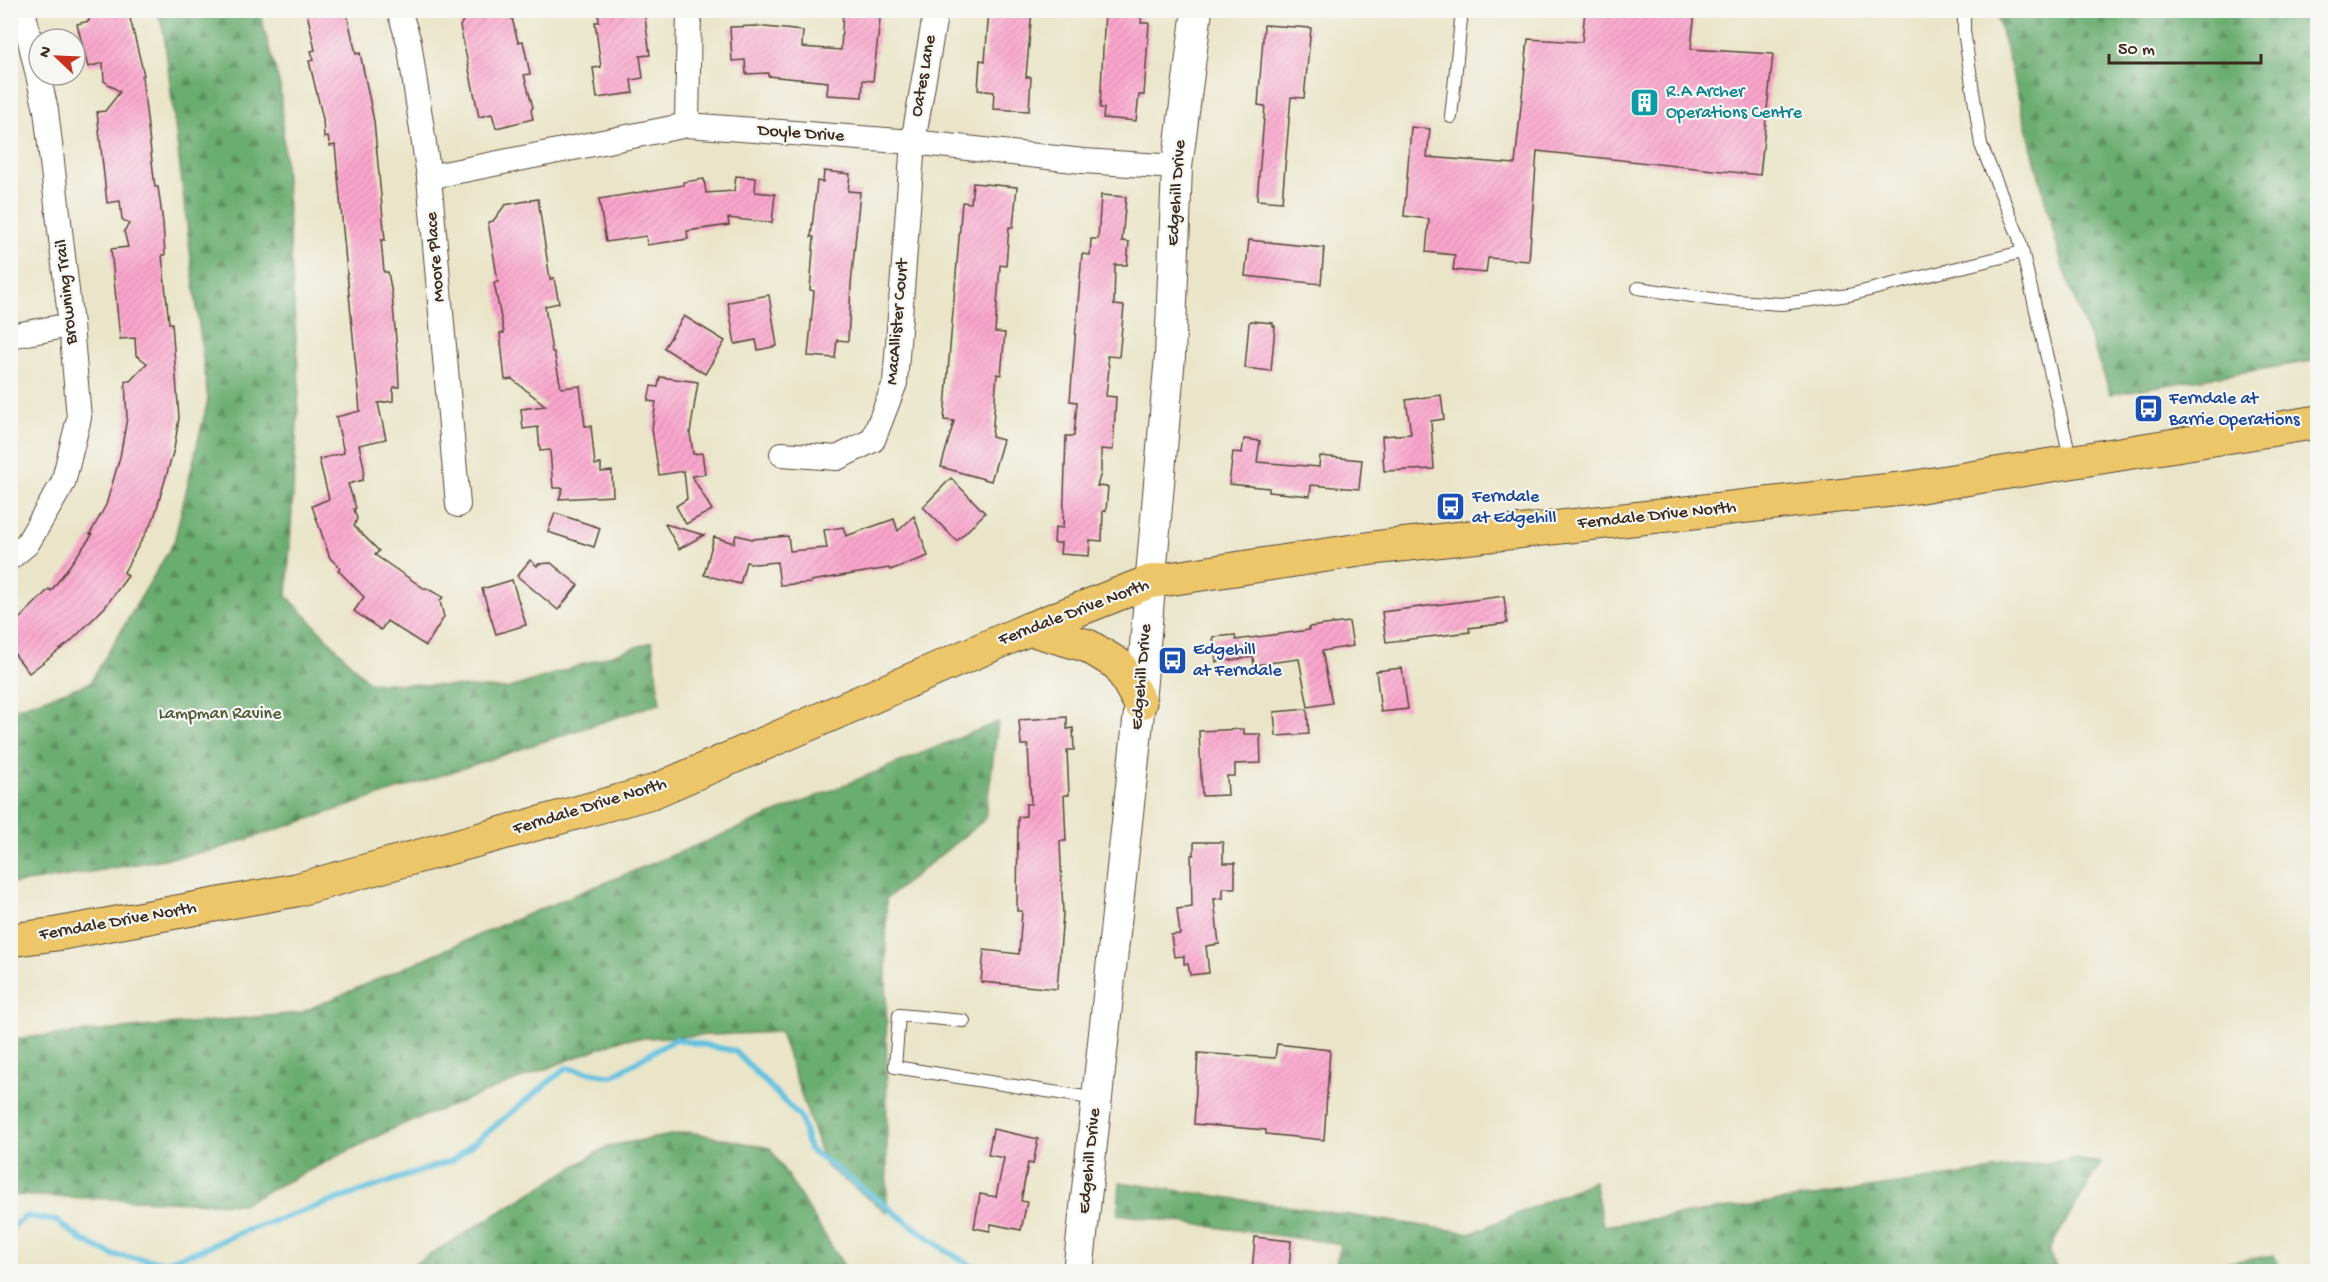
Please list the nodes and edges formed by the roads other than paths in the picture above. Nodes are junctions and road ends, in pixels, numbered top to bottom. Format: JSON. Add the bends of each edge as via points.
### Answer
{"nodes":[{"id":1,"x":23,"y":10,"type":"edge"},
{"id":2,"x":399,"y":10,"type":"edge"},
{"id":3,"x":689,"y":10,"type":"edge"},
{"id":4,"x":936,"y":10,"type":"edge"},
{"id":5,"x":1197,"y":10,"type":"edge"},
{"id":6,"x":1462,"y":10,"type":"edge"},
{"id":7,"x":1964,"y":10,"type":"edge"},
{"id":8,"x":1451,"y":117,"type":"dead end"},
{"id":9,"x":687,"y":125,"type":"junction"},
{"id":10,"x":913,"y":142,"type":"junction"},
{"id":11,"x":1177,"y":167,"type":"junction"},
{"id":12,"x":429,"y":177,"type":"junction"},
{"id":13,"x":2022,"y":252,"type":"junction"},
{"id":14,"x":1638,"y":288,"type":"dead end"},
{"id":15,"x":71,"y":325,"type":"junction"},
{"id":16,"x":10,"y":336,"type":"edge"},
{"id":17,"x":2318,"y":422,"type":"edge"},
{"id":18,"x":782,"y":454,"type":"dead end"},
{"id":19,"x":2071,"y":462,"type":"junction"},
{"id":20,"x":458,"y":505,"type":"dead end"},
{"id":21,"x":10,"y":558,"type":"edge"},
{"id":22,"x":1149,"y":582,"type":"junction"},
{"id":23,"x":1029,"y":629,"type":"junction"},
{"id":24,"x":1140,"y":703,"type":"junction"},
{"id":25,"x":10,"y":940,"type":"edge"},
{"id":26,"x":964,"y":1021,"type":"dead end"},
{"id":27,"x":1096,"y":1099,"type":"junction"},
{"id":28,"x":1077,"y":1272,"type":"edge"}],
"edges":[{"from":1,"to":15,"type":"street","name":"Browning Trail","via":[[46,110]]},
{"from":2,"to":12,"type":"street","name":"Moore Place","via":[[409,42]]},
{"from":3,"to":9,"type":"street"},
{"from":4,"to":10,"type":"street","name":"Oates Lane"},
{"from":5,"to":11,"type":"street","name":"Edgehill Drive"},
{"from":6,"to":8,"type":"lane"},
{"from":7,"to":13,"type":"lane","via":[[1981,145]]},
{"from":9,"to":10,"type":"street","name":"Doyle Drive"},
{"from":9,"to":12,"type":"street","name":"Doyle Drive"},
{"from":10,"to":11,"type":"street","name":"Doyle Drive"},
{"from":10,"to":18,"type":"street","name":"MacAllister Court","via":[[895,383],[873,440],[837,458]]},
{"from":11,"to":22,"type":"street","name":"Edgehill Drive","via":[[1170,356]]},
{"from":12,"to":20,"type":"street","name":"Moore Place"},
{"from":13,"to":14,"type":"lane","via":[[1849,295],[1782,304]]},
{"from":13,"to":19,"type":"lane"},
{"from":15,"to":16,"type":"street"},
{"from":15,"to":21,"type":"street","name":"Browning Trail","via":[[79,417],[63,483],[27,544]]},
{"from":17,"to":19,"type":"main road","name":"Ferndale Drive North"},
{"from":19,"to":22,"type":"main road","name":"Ferndale Drive North","via":[[1909,489],[1373,548]]},
{"from":22,"to":23,"type":"main road","name":"Ferndale Drive North"},
{"from":22,"to":24,"type":"street","name":"Edgehill Drive"},
{"from":23,"to":24,"type":"main road","via":[[1088,646],[1119,665]]},
{"from":23,"to":25,"type":"main road","name":"Ferndale Drive North","via":[[652,792],[296,890]]},
{"from":24,"to":27,"type":"street","name":"Edgehill Drive"},
{"from":26,"to":27,"type":"lane","via":[[900,1016],[895,1067]]},
{"from":27,"to":28,"type":"street","name":"Edgehill Drive"}]}
